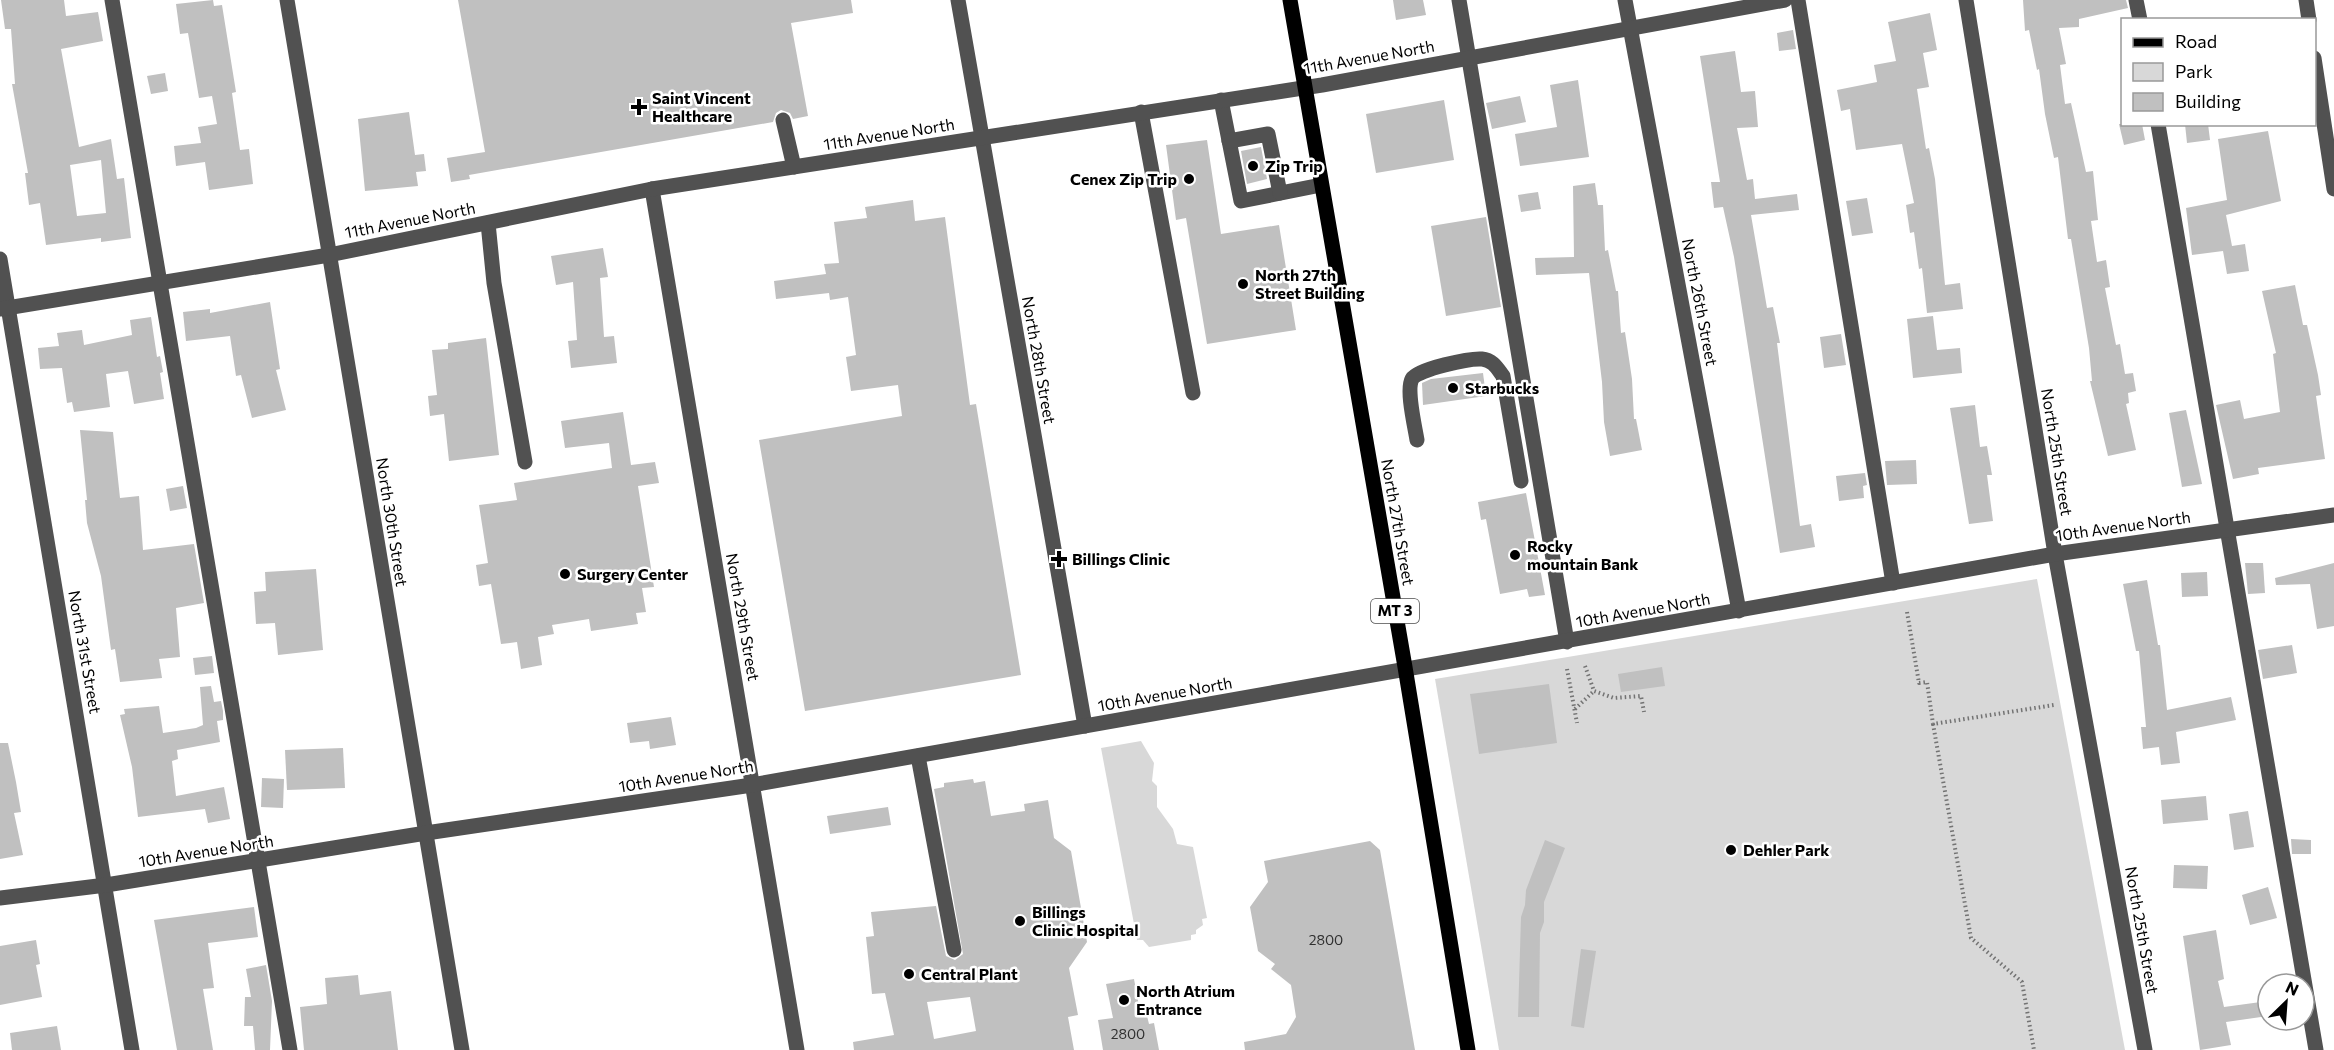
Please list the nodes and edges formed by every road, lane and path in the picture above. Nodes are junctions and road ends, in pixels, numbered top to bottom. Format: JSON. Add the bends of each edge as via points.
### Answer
{"nodes":[{"id":1,"x":112,"y":0,"type":"edge"},
{"id":2,"x":286,"y":0,"type":"edge"},
{"id":3,"x":958,"y":0,"type":"edge"},
{"id":4,"x":1290,"y":0,"type":"edge"},
{"id":5,"x":1460,"y":0,"type":"edge"},
{"id":6,"x":1624,"y":0,"type":"edge"},
{"id":7,"x":1785,"y":0,"type":"edge"},
{"id":8,"x":1798,"y":0,"type":"edge"},
{"id":9,"x":1966,"y":0,"type":"edge"},
{"id":10,"x":2136,"y":0,"type":"edge"},
{"id":11,"x":2306,"y":0,"type":"edge"},
{"id":12,"x":2140,"y":18,"type":"edge"},
{"id":13,"x":2309,"y":18,"type":"edge"},
{"id":14,"x":1629,"y":30,"type":"junction"},
{"id":15,"x":1469,"y":57,"type":"junction"},
{"id":16,"x":2316,"y":71,"type":"edge"},
{"id":17,"x":1304,"y":87,"type":"junction"},
{"id":18,"x":1221,"y":100,"type":"junction"},
{"id":19,"x":1141,"y":112,"type":"junction"},
{"id":20,"x":783,"y":120,"type":"dead end"},
{"id":21,"x":2158,"y":126,"type":"edge"},
{"id":22,"x":981,"y":137,"type":"junction"},
{"id":23,"x":1229,"y":141,"type":"junction"},
{"id":24,"x":794,"y":167,"type":"junction"},
{"id":25,"x":1321,"y":185,"type":"junction"},
{"id":26,"x":652,"y":189,"type":"junction"},
{"id":27,"x":2334,"y":189,"type":"edge"},
{"id":28,"x":1280,"y":194,"type":"junction"},
{"id":29,"x":488,"y":223,"type":"junction"},
{"id":30,"x":329,"y":255,"type":"junction"},
{"id":31,"x":0,"y":259,"type":"edge"},
{"id":32,"x":160,"y":283,"type":"junction"},
{"id":33,"x":4,"y":309,"type":"edge"},
{"id":34,"x":1193,"y":393,"type":"dead end"},
{"id":35,"x":1417,"y":440,"type":"dead end"},
{"id":36,"x":525,"y":462,"type":"dead end"},
{"id":37,"x":1521,"y":481,"type":"dead end"},
{"id":38,"x":2334,"y":515,"type":"edge"},
{"id":39,"x":2227,"y":530,"type":"junction"},
{"id":40,"x":2055,"y":554,"type":"junction"},
{"id":41,"x":1893,"y":583,"type":"junction"},
{"id":42,"x":1739,"y":611,"type":"junction"},
{"id":43,"x":1907,"y":612,"type":"dead end"},
{"id":44,"x":1567,"y":642,"type":"junction"},
{"id":45,"x":1585,"y":666,"type":"dead end"},
{"id":46,"x":1405,"y":667,"type":"junction"},
{"id":47,"x":1567,"y":669,"type":"dead end"},
{"id":48,"x":1594,"y":691,"type":"junction"},
{"id":49,"x":2054,"y":705,"type":"dead end"},
{"id":50,"x":1574,"y":710,"type":"junction"},
{"id":51,"x":1644,"y":712,"type":"dead end"},
{"id":52,"x":1577,"y":723,"type":"dead end"},
{"id":53,"x":1933,"y":724,"type":"junction"},
{"id":54,"x":1085,"y":726,"type":"junction"},
{"id":55,"x":918,"y":756,"type":"junction"},
{"id":56,"x":753,"y":785,"type":"junction"},
{"id":57,"x":426,"y":833,"type":"junction"},
{"id":58,"x":258,"y":861,"type":"junction"},
{"id":59,"x":106,"y":885,"type":"junction"},
{"id":60,"x":0,"y":898,"type":"edge"},
{"id":61,"x":954,"y":950,"type":"dead end"},
{"id":62,"x":132,"y":1050,"type":"edge"},
{"id":63,"x":290,"y":1050,"type":"edge"},
{"id":64,"x":462,"y":1050,"type":"edge"},
{"id":65,"x":797,"y":1050,"type":"edge"},
{"id":66,"x":1468,"y":1050,"type":"edge"},
{"id":67,"x":2034,"y":1050,"type":"edge"},
{"id":68,"x":2145,"y":1050,"type":"edge"},
{"id":69,"x":2316,"y":1050,"type":"edge"}],
"edges":[{"from":1,"to":32,"type":"street"},
{"from":2,"to":30,"type":"street","name":"North 30th Street"},
{"from":3,"to":22,"type":"street","name":"North 28th Street"},
{"from":4,"to":17,"type":"main road","name":"North 27th Street","number":"MT 3"},
{"from":5,"to":15,"type":"street"},
{"from":6,"to":14,"type":"street","name":"North 26th Street"},
{"from":7,"to":14,"type":"street","name":"11th Avenue North"},
{"from":8,"to":41,"type":"street"},
{"from":9,"to":40,"type":"street","name":"North 25th Street"},
{"from":10,"to":12,"type":"street"},
{"from":11,"to":13,"type":"street"},
{"from":14,"to":15,"type":"street","name":"11th Avenue North"},
{"from":14,"to":42,"type":"street","name":"North 26th Street"},
{"from":15,"to":17,"type":"street","name":"11th Avenue North"},
{"from":15,"to":44,"type":"street"},
{"from":16,"to":27,"type":"street"},
{"from":17,"to":18,"type":"street","name":"11th Avenue North"},
{"from":17,"to":25,"type":"main road","name":"North 27th Street","number":"MT 3"},
{"from":18,"to":19,"type":"street","name":"11th Avenue North"},
{"from":18,"to":23,"type":"street"},
{"from":19,"to":22,"type":"street","name":"11th Avenue North"},
{"from":19,"to":34,"type":"street"},
{"from":20,"to":24,"type":"street"},
{"from":21,"to":39,"type":"street"},
{"from":22,"to":24,"type":"street","name":"11th Avenue North"},
{"from":22,"to":54,"type":"street","name":"North 28th Street"},
{"from":23,"to":28,"type":"street","via":[[1241,201]]},
{"from":23,"to":28,"type":"street","via":[[1268,134]]},
{"from":24,"to":26,"type":"street","name":"11th Avenue North"},
{"from":25,"to":28,"type":"street"},
{"from":25,"to":46,"type":"main road","name":"North 27th Street","number":"MT 3"},
{"from":26,"to":29,"type":"street","name":"11th Avenue North"},
{"from":26,"to":56,"type":"street","name":"North 29th Street"},
{"from":29,"to":30,"type":"street","name":"11th Avenue North"},
{"from":29,"to":36,"type":"street","via":[[494,283]]},
{"from":30,"to":32,"type":"street","name":"11th Avenue North"},
{"from":30,"to":57,"type":"street","name":"North 30th Street"},
{"from":31,"to":33,"type":"street","name":"North 31st Street"},
{"from":32,"to":33,"type":"street","name":"11th Avenue North"},
{"from":32,"to":58,"type":"street"},
{"from":33,"to":59,"type":"street","name":"North 31st Street"},
{"from":35,"to":37,"type":"street","via":[[1410,391],[1411,380],[1420,371],[1482,359],[1495,363],[1503,376]]},
{"from":38,"to":39,"type":"street","name":"10th Avenue North"},
{"from":39,"to":40,"type":"street","name":"10th Avenue North"},
{"from":39,"to":69,"type":"street"},
{"from":40,"to":41,"type":"street","name":"10th Avenue North"},
{"from":40,"to":68,"type":"street","name":"North 25th Street"},
{"from":41,"to":42,"type":"street","name":"10th Avenue North"},
{"from":42,"to":44,"type":"street","name":"10th Avenue North"},
{"from":43,"to":53,"type":"path","via":[[1919,683],[1927,682]]},
{"from":44,"to":46,"type":"street","name":"10th Avenue North"},
{"from":45,"to":48,"type":"path"},
{"from":46,"to":54,"type":"street","name":"10th Avenue North"},
{"from":46,"to":66,"type":"main road","name":"North 27th Street","number":"MT 3"},
{"from":47,"to":50,"type":"path"},
{"from":48,"to":50,"type":"path"},
{"from":48,"to":51,"type":"path","via":[[1614,698],[1641,696]]},
{"from":49,"to":53,"type":"path"},
{"from":50,"to":52,"type":"path"},
{"from":53,"to":67,"type":"path","via":[[1971,938],[2022,982]]},
{"from":54,"to":55,"type":"street","name":"10th Avenue North"},
{"from":55,"to":56,"type":"street","name":"10th Avenue North"},
{"from":55,"to":61,"type":"street"},
{"from":56,"to":57,"type":"street","name":"10th Avenue North"},
{"from":56,"to":65,"type":"street","name":"North 29th Street"},
{"from":57,"to":58,"type":"street","name":"10th Avenue North"},
{"from":57,"to":64,"type":"street","name":"North 30th Street"},
{"from":58,"to":59,"type":"street","name":"10th Avenue North"},
{"from":58,"to":63,"type":"street"},
{"from":59,"to":60,"type":"street","name":"10th Avenue North"},
{"from":59,"to":62,"type":"street","name":"North 31st Street"}]}
